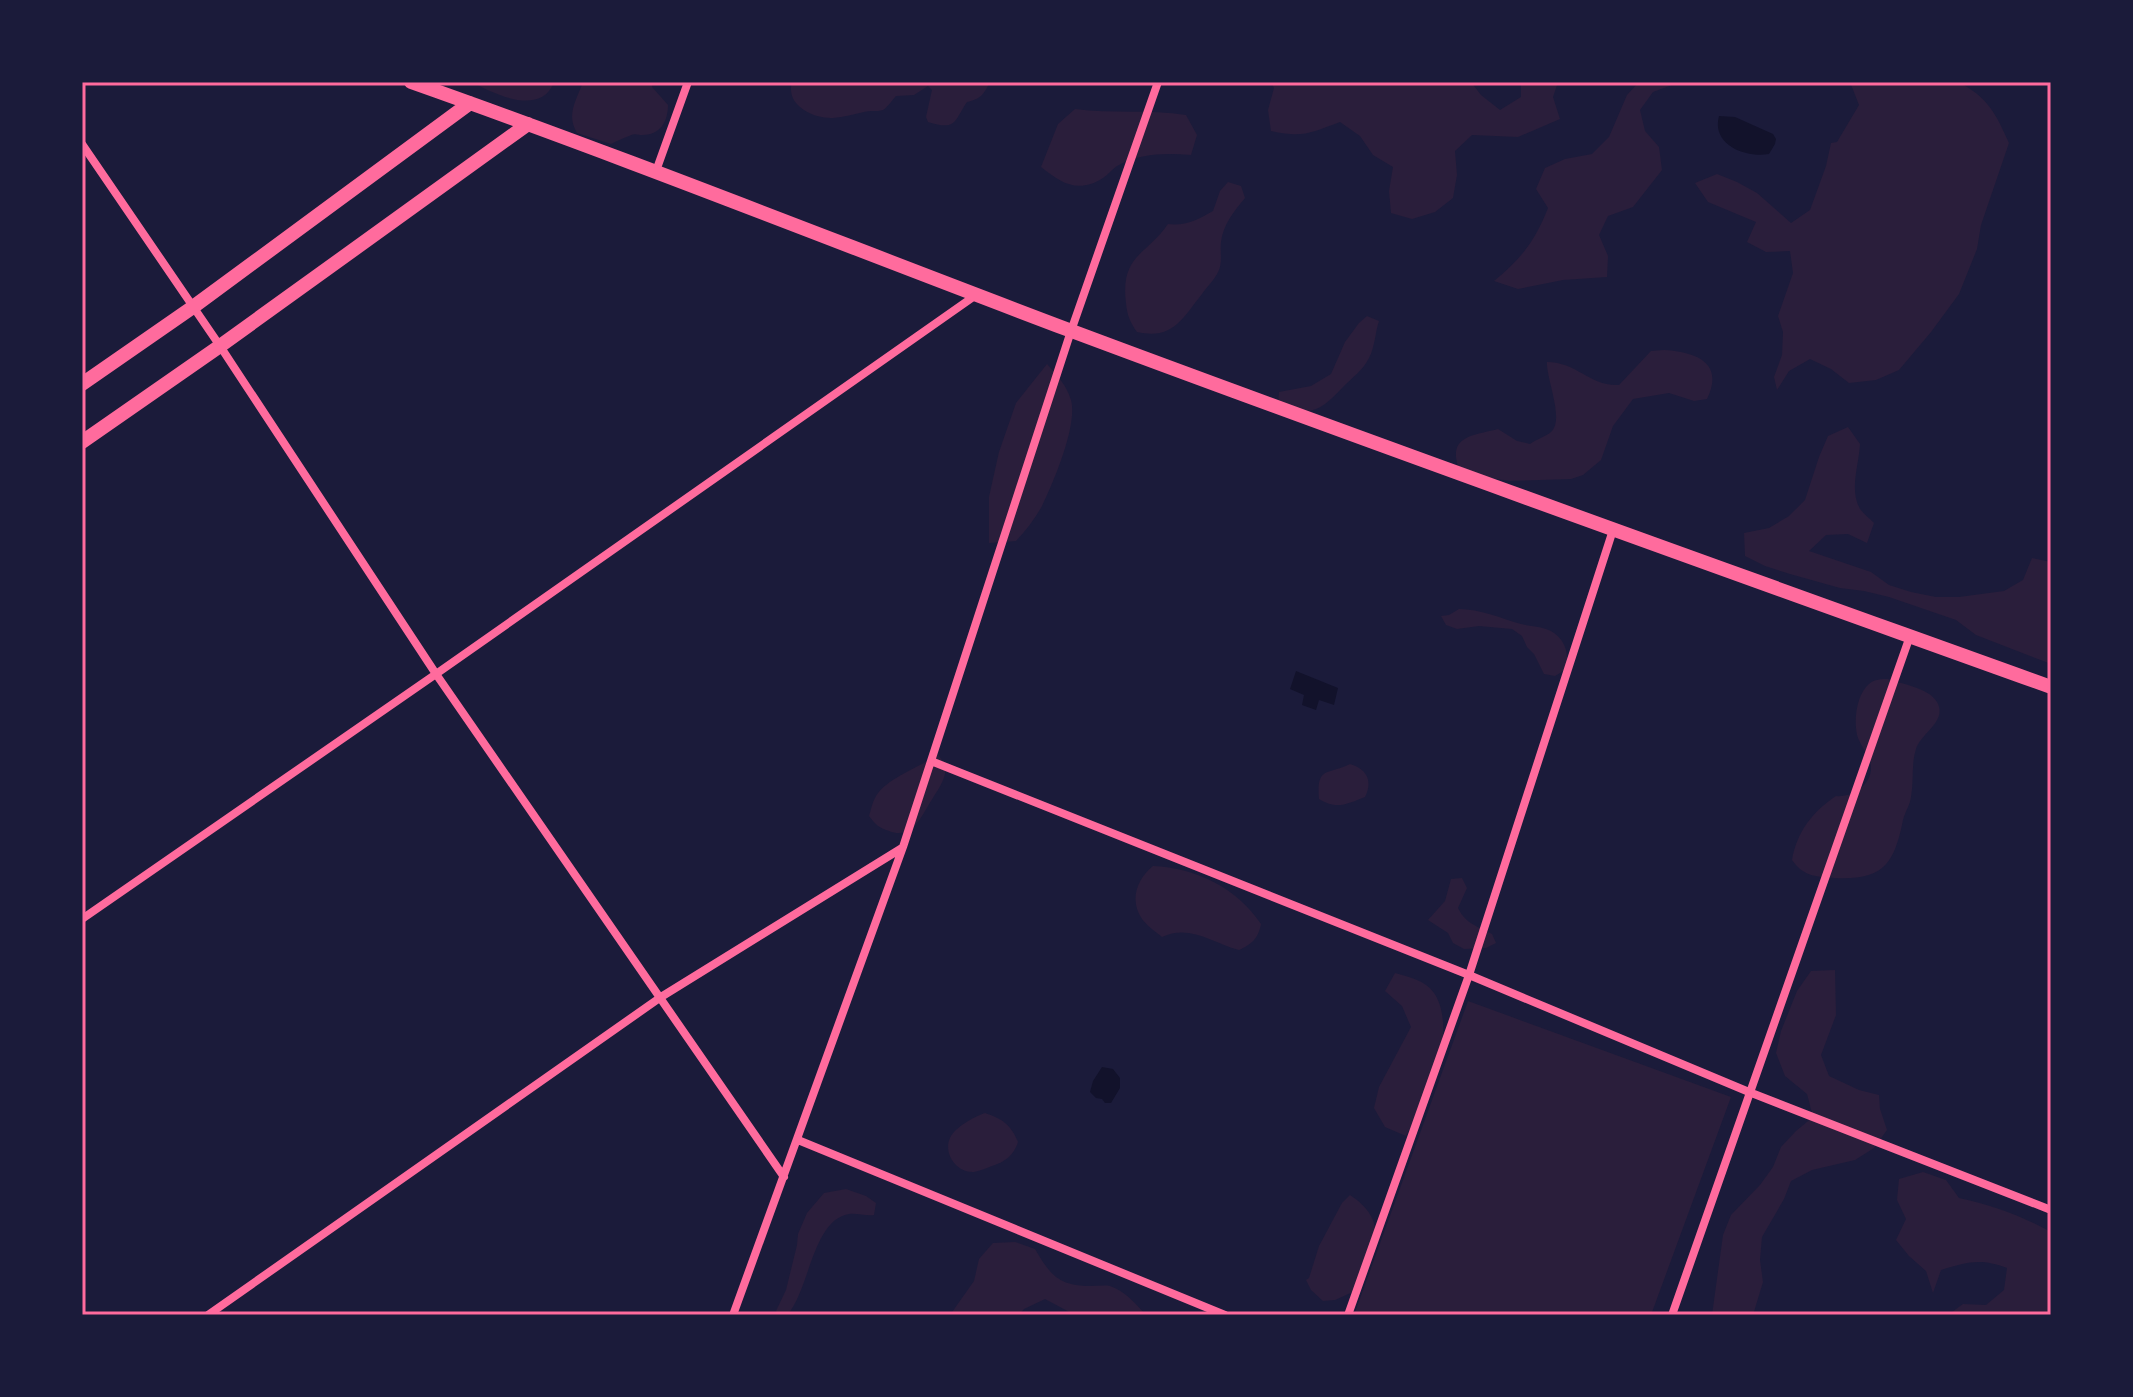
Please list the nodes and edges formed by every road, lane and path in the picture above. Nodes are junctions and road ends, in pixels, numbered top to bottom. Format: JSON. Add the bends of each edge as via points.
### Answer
{"nodes":[{"id":1,"x":411,"y":82,"type":"edge"},
{"id":2,"x":688,"y":82,"type":"edge"},
{"id":3,"x":1158,"y":82,"type":"edge"},
{"id":4,"x":470,"y":103,"type":"junction"},
{"id":5,"x":528,"y":124,"type":"junction"},
{"id":6,"x":82,"y":144,"type":"edge"},
{"id":7,"x":656,"y":171,"type":"junction"},
{"id":8,"x":977,"y":295,"type":"junction"},
{"id":9,"x":193,"y":307,"type":"junction"},
{"id":10,"x":1071,"y":331,"type":"junction"},
{"id":11,"x":220,"y":346,"type":"junction"},
{"id":12,"x":82,"y":384,"type":"edge"},
{"id":13,"x":82,"y":442,"type":"edge"},
{"id":14,"x":1613,"y":530,"type":"junction"},
{"id":15,"x":1910,"y":636,"type":"junction"},
{"id":16,"x":436,"y":674,"type":"junction"},
{"id":17,"x":2051,"y":687,"type":"edge"},
{"id":18,"x":931,"y":761,"type":"junction"},
{"id":19,"x":903,"y":847,"type":"junction"},
{"id":20,"x":82,"y":919,"type":"edge"},
{"id":21,"x":1469,"y":975,"type":"junction"},
{"id":22,"x":661,"y":997,"type":"junction"},
{"id":23,"x":1749,"y":1092,"type":"junction"},
{"id":24,"x":798,"y":1140,"type":"junction"},
{"id":25,"x":784,"y":1177,"type":"junction"},
{"id":26,"x":2051,"y":1210,"type":"edge"},
{"id":27,"x":208,"y":1315,"type":"edge"},
{"id":28,"x":733,"y":1315,"type":"edge"},
{"id":29,"x":1225,"y":1315,"type":"edge"},
{"id":30,"x":1348,"y":1315,"type":"edge"},
{"id":31,"x":1672,"y":1315,"type":"edge"}],
"edges":[{"from":1,"to":4,"type":"street"},
{"from":2,"to":7,"type":"street"},
{"from":3,"to":10,"type":"street"},
{"from":4,"to":5,"type":"street"},
{"from":4,"to":9,"type":"street"},
{"from":5,"to":7,"type":"street"},
{"from":5,"to":11,"type":"street"},
{"from":6,"to":9,"type":"street"},
{"from":7,"to":8,"type":"street"},
{"from":8,"to":10,"type":"street"},
{"from":8,"to":16,"type":"street"},
{"from":9,"to":11,"type":"street"},
{"from":9,"to":12,"type":"street"},
{"from":10,"to":14,"type":"street"},
{"from":10,"to":18,"type":"street"},
{"from":11,"to":13,"type":"street"},
{"from":11,"to":16,"type":"street"},
{"from":14,"to":15,"type":"street"},
{"from":14,"to":21,"type":"street"},
{"from":15,"to":17,"type":"street"},
{"from":15,"to":23,"type":"street"},
{"from":16,"to":20,"type":"street"},
{"from":16,"to":22,"type":"street"},
{"from":18,"to":19,"type":"street"},
{"from":18,"to":21,"type":"street"},
{"from":19,"to":22,"type":"street"},
{"from":19,"to":24,"type":"street"},
{"from":21,"to":23,"type":"street"},
{"from":21,"to":30,"type":"street"},
{"from":22,"to":25,"type":"street"},
{"from":22,"to":27,"type":"street"},
{"from":23,"to":26,"type":"street"},
{"from":23,"to":31,"type":"street"},
{"from":24,"to":25,"type":"street"},
{"from":24,"to":29,"type":"street"},
{"from":25,"to":28,"type":"street"}]}
